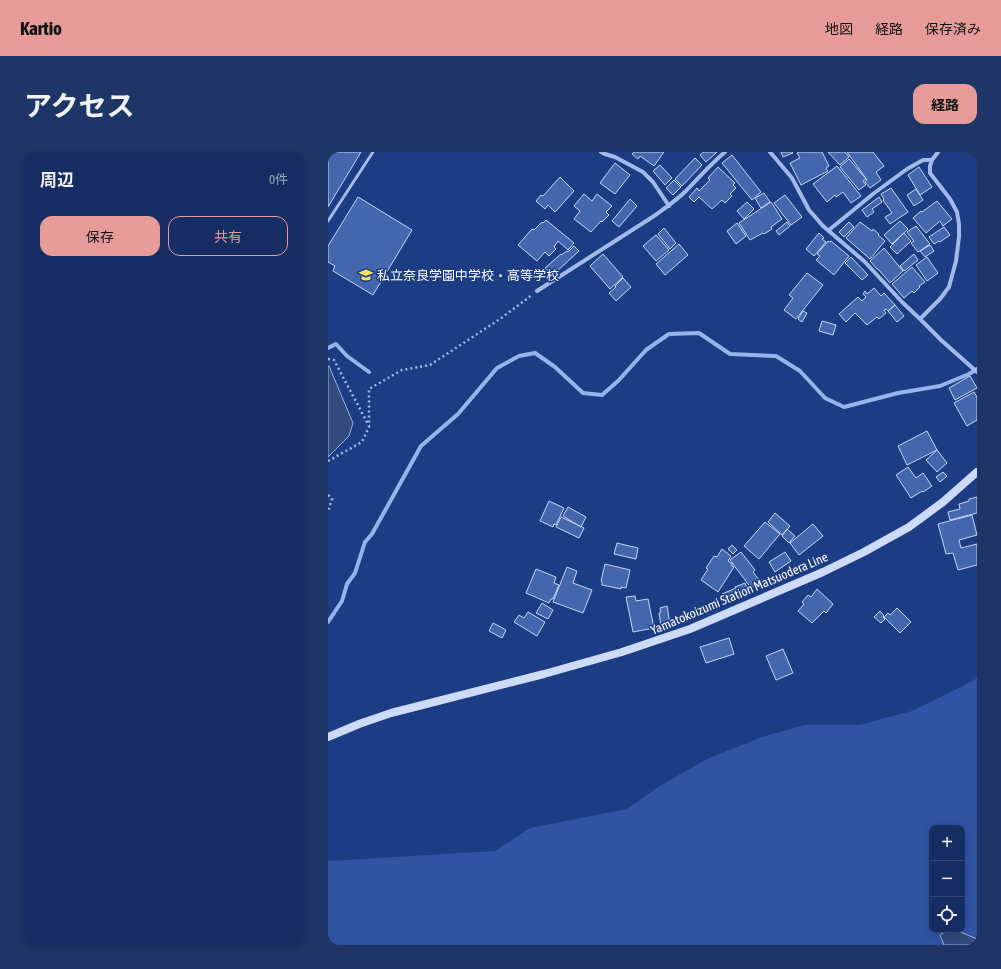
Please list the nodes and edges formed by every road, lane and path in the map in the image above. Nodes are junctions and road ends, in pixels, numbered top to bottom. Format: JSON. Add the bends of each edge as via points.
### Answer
{"nodes":[{"id":1,"x":373,"y":152,"type":"edge"},
{"id":2,"x":601,"y":152,"type":"edge"},
{"id":3,"x":725,"y":152,"type":"edge"},
{"id":4,"x":770,"y":152,"type":"edge"},
{"id":5,"x":938,"y":152,"type":"edge"},
{"id":6,"x":932,"y":160,"type":"junction"},
{"id":7,"x":668,"y":206,"type":"junction"},
{"id":8,"x":328,"y":221,"type":"edge"},
{"id":9,"x":828,"y":230,"type":"junction"},
{"id":10,"x":537,"y":291,"type":"joint"},
{"id":11,"x":920,"y":319,"type":"junction"},
{"id":12,"x":328,"y":359,"type":"edge"},
{"id":13,"x":977,"y":372,"type":"edge"},
{"id":14,"x":369,"y":426,"type":"junction"},
{"id":15,"x":328,"y":461,"type":"edge"},
{"id":16,"x":977,"y":472,"type":"edge"},
{"id":17,"x":328,"y":495,"type":"edge"},
{"id":18,"x":328,"y":512,"type":"edge"},
{"id":19,"x":328,"y":737,"type":"edge"}],
"edges":[{"from":1,"to":8,"type":"lane"},
{"from":2,"to":7,"type":"street","via":[[643,172],[653,182]]},
{"from":3,"to":7,"type":"street"},
{"from":4,"to":9,"type":"street","via":[[792,178],[809,210]]},
{"from":5,"to":6,"type":"street"},
{"from":6,"to":9,"type":"street","via":[[923,160],[907,169]]},
{"from":6,"to":11,"type":"street","via":[[930,173],[950,199],[956,212],[959,237],[949,287]]},
{"from":7,"to":10,"type":"street"},
{"from":9,"to":11,"type":"street","via":[[865,262]]},
{"from":10,"to":14,"type":"path","via":[[430,365],[402,370],[369,389]]},
{"from":11,"to":13,"type":"street"},
{"from":12,"to":14,"type":"path","via":[[334,360]]},
{"from":14,"to":15,"type":"path","via":[[362,442]]},
{"from":16,"to":19,"type":"main road","name":"Yamatokoizumi Station Matsuodera Line","via":[[909,528],[823,572],[690,629],[622,652],[391,713]]},
{"from":17,"to":18,"type":"path","via":[[332,499]]}]}
